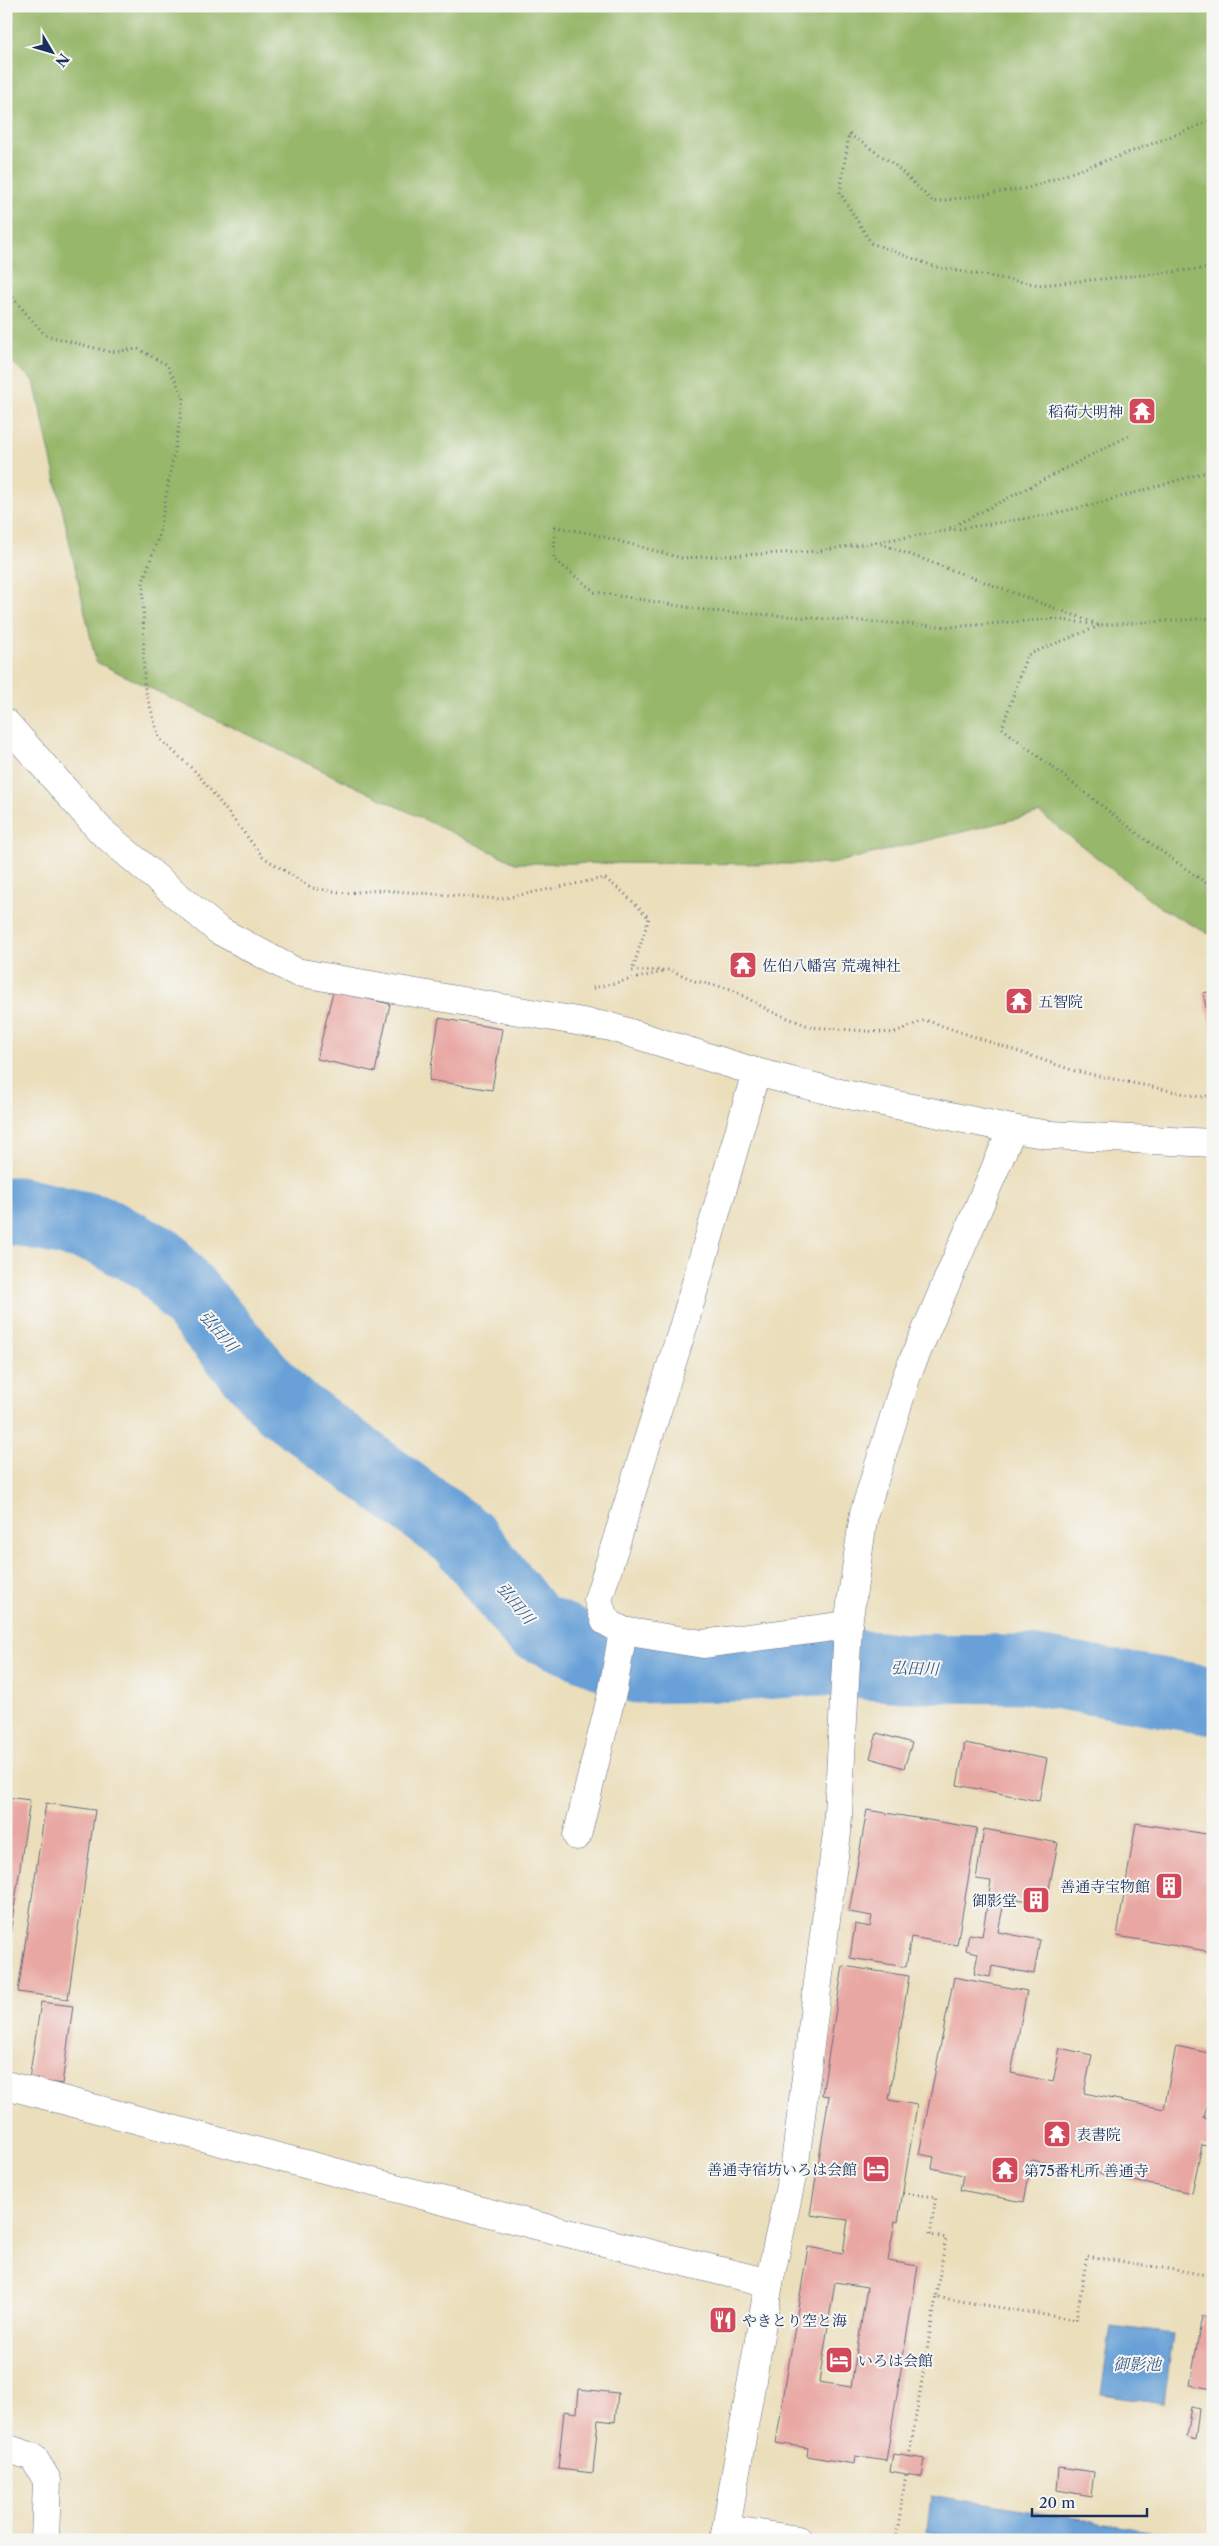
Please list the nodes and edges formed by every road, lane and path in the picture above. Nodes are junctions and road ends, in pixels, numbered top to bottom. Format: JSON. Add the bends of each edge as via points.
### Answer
{"nodes":[{"id":1,"x":1213,"y":120,"type":"edge"},
{"id":2,"x":6,"y":259,"type":"edge"},
{"id":3,"x":1213,"y":268,"type":"edge"},
{"id":4,"x":8,"y":292,"type":"edge"},
{"id":5,"x":1132,"y":434,"type":"dead end"},
{"id":6,"x":1213,"y":470,"type":"edge"},
{"id":7,"x":947,"y":530,"type":"junction"},
{"id":8,"x":874,"y":541,"type":"junction"},
{"id":9,"x":1213,"y":618,"type":"edge"},
{"id":10,"x":1100,"y":625,"type":"junction"},
{"id":11,"x":6,"y":723,"type":"edge"},
{"id":12,"x":1213,"y":888,"type":"edge"},
{"id":13,"x":756,"y":1072,"type":"junction"},
{"id":14,"x":1213,"y":1095,"type":"edge"},
{"id":15,"x":1012,"y":1129,"type":"junction"},
{"id":16,"x":1213,"y":1143,"type":"edge"},
{"id":17,"x":623,"y":1631,"type":"junction"},
{"id":18,"x":848,"y":1631,"type":"junction"},
{"id":19,"x":577,"y":1836,"type":"dead end"},
{"id":20,"x":6,"y":2085,"type":"edge"},
{"id":21,"x":903,"y":2192,"type":"dead end"},
{"id":22,"x":1213,"y":2276,"type":"edge"},
{"id":23,"x":769,"y":2283,"type":"junction"},
{"id":24,"x":936,"y":2297,"type":"junction"},
{"id":25,"x":6,"y":2448,"type":"edge"},
{"id":26,"x":909,"y":2457,"type":"dead end"},
{"id":27,"x":906,"y":2474,"type":"dead end"},
{"id":28,"x":725,"y":2534,"type":"edge"},
{"id":29,"x":45,"y":2540,"type":"edge"},
{"id":30,"x":798,"y":2540,"type":"edge"},
{"id":31,"x":896,"y":2540,"type":"edge"}],
"edges":[{"from":1,"to":3,"type":"path","via":[[1028,188],[933,202],[895,165],[850,134],[840,193],[871,243],[936,267],[1040,285]]},
{"from":2,"to":4,"type":"path"},
{"from":4,"to":14,"type":"path","via":[[45,335],[110,352],[138,349],[167,365],[184,397],[159,535],[143,581],[144,685],[159,738],[197,773],[263,857],[312,888],[346,893],[381,890],[500,899],[604,878],[649,918],[632,971],[671,970],[695,982],[731,989],[770,1011],[811,1027],[893,1033],[925,1020],[1075,1070],[1200,1097]]},
{"from":5,"to":7,"type":"path"},
{"from":6,"to":7,"type":"path","via":[[1096,504]]},
{"from":7,"to":8,"type":"path"},
{"from":8,"to":10,"type":"path"},
{"from":8,"to":10,"type":"path","via":[[819,551],[682,558],[555,527],[554,559],[595,592],[710,611],[950,627],[1054,619]]},
{"from":9,"to":10,"type":"path"},
{"from":10,"to":12,"type":"path","via":[[1027,655],[1002,728]]},
{"from":11,"to":13,"type":"street","via":[[108,837],[218,930],[296,972],[611,1027]]},
{"from":13,"to":15,"type":"street"},
{"from":13,"to":17,"type":"street","via":[[685,1321],[598,1600],[605,1621]]},
{"from":15,"to":16,"type":"street","via":[[1050,1135]]},
{"from":15,"to":18,"type":"street","via":[[907,1375],[864,1513]]},
{"from":17,"to":18,"type":"street","via":[[703,1644]]},
{"from":17,"to":19,"type":"street","via":[[613,1689]]},
{"from":18,"to":23,"type":"street","via":[[838,1833],[795,2164]]},
{"from":20,"to":23,"type":"street","via":[[531,2224]]},
{"from":21,"to":24,"type":"path","via":[[936,2197],[930,2236],[946,2238]]},
{"from":22,"to":24,"type":"path","via":[[1086,2256],[1076,2320]]},
{"from":23,"to":28,"type":"street"},
{"from":24,"to":26,"type":"path"},
{"from":25,"to":29,"type":"street","via":[[33,2457],[47,2480]]},
{"from":27,"to":31,"type":"path"},
{"from":28,"to":30,"type":"street"}]}
